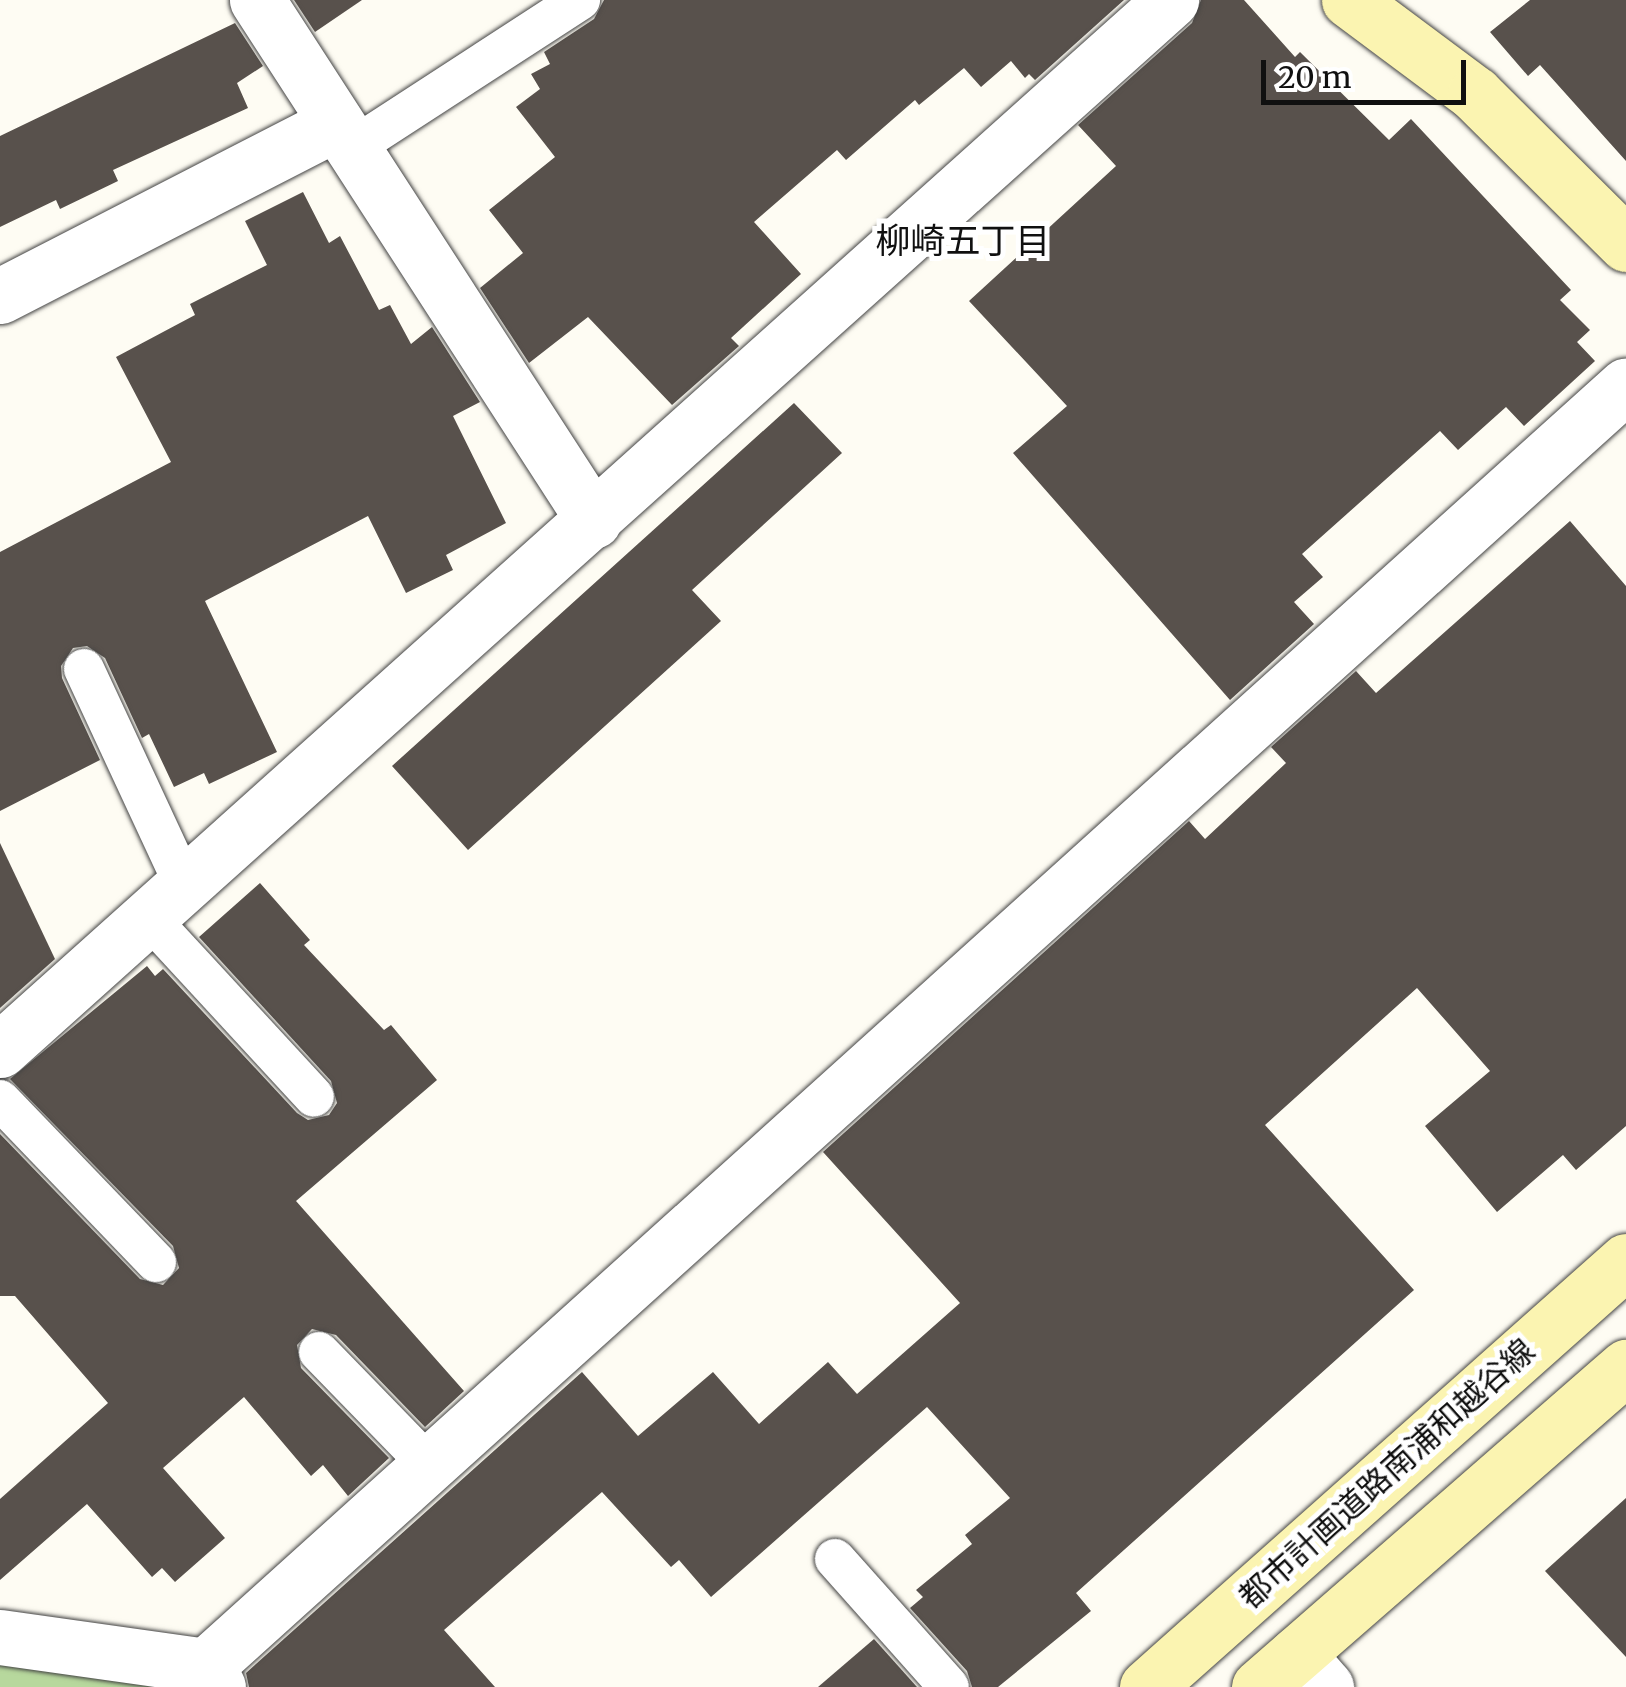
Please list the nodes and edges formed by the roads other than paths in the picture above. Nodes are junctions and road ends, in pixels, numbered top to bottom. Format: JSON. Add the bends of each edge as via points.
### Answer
{"nodes":[{"id":1,"x":257,"y":0,"type":"edge"},
{"id":2,"x":580,"y":0,"type":"edge"},
{"id":3,"x":1171,"y":0,"type":"edge"},
{"id":4,"x":1349,"y":0,"type":"edge"},
{"id":5,"x":344,"y":135,"type":"junction"},
{"id":6,"x":1626,"y":244,"type":"edge"},
{"id":7,"x":0,"y":296,"type":"edge"},
{"id":8,"x":1626,"y":385,"type":"edge"},
{"id":9,"x":594,"y":521,"type":"junction"},
{"id":10,"x":84,"y":669,"type":"dead end"},
{"id":11,"x":167,"y":902,"type":"junction"},
{"id":12,"x":0,"y":1050,"type":"edge"},
{"id":13,"x":314,"y":1097,"type":"dead end"},
{"id":14,"x":0,"y":1100,"type":"edge"},
{"id":15,"x":1626,"y":1261,"type":"edge"},
{"id":16,"x":156,"y":1262,"type":"dead end"},
{"id":17,"x":319,"y":1352,"type":"dead end"},
{"id":18,"x":1626,"y":1367,"type":"edge"},
{"id":19,"x":429,"y":1466,"type":"junction"},
{"id":20,"x":835,"y":1559,"type":"dead end"},
{"id":21,"x":0,"y":1637,"type":"edge"},
{"id":22,"x":212,"y":1676,"type":"edge"},
{"id":23,"x":1294,"y":1676,"type":"edge"},
{"id":24,"x":949,"y":1687,"type":"edge"},
{"id":25,"x":1147,"y":1687,"type":"edge"}],
"edges":[{"from":1,"to":5,"type":"street"},
{"from":2,"to":5,"type":"lane"},
{"from":3,"to":9,"type":"street"},
{"from":4,"to":6,"type":"street","via":[[1476,94]]},
{"from":5,"to":7,"type":"street"},
{"from":5,"to":9,"type":"street"},
{"from":8,"to":19,"type":"street"},
{"from":9,"to":11,"type":"street"},
{"from":10,"to":11,"type":"lane"},
{"from":11,"to":12,"type":"street"},
{"from":11,"to":13,"type":"lane"},
{"from":14,"to":16,"type":"lane"},
{"from":15,"to":25,"type":"street","name":"都市計画道路南浦和越谷線"},
{"from":17,"to":19,"type":"lane"},
{"from":18,"to":23,"type":"street"},
{"from":19,"to":22,"type":"street"},
{"from":20,"to":24,"type":"lane"},
{"from":21,"to":22,"type":"street"}]}
